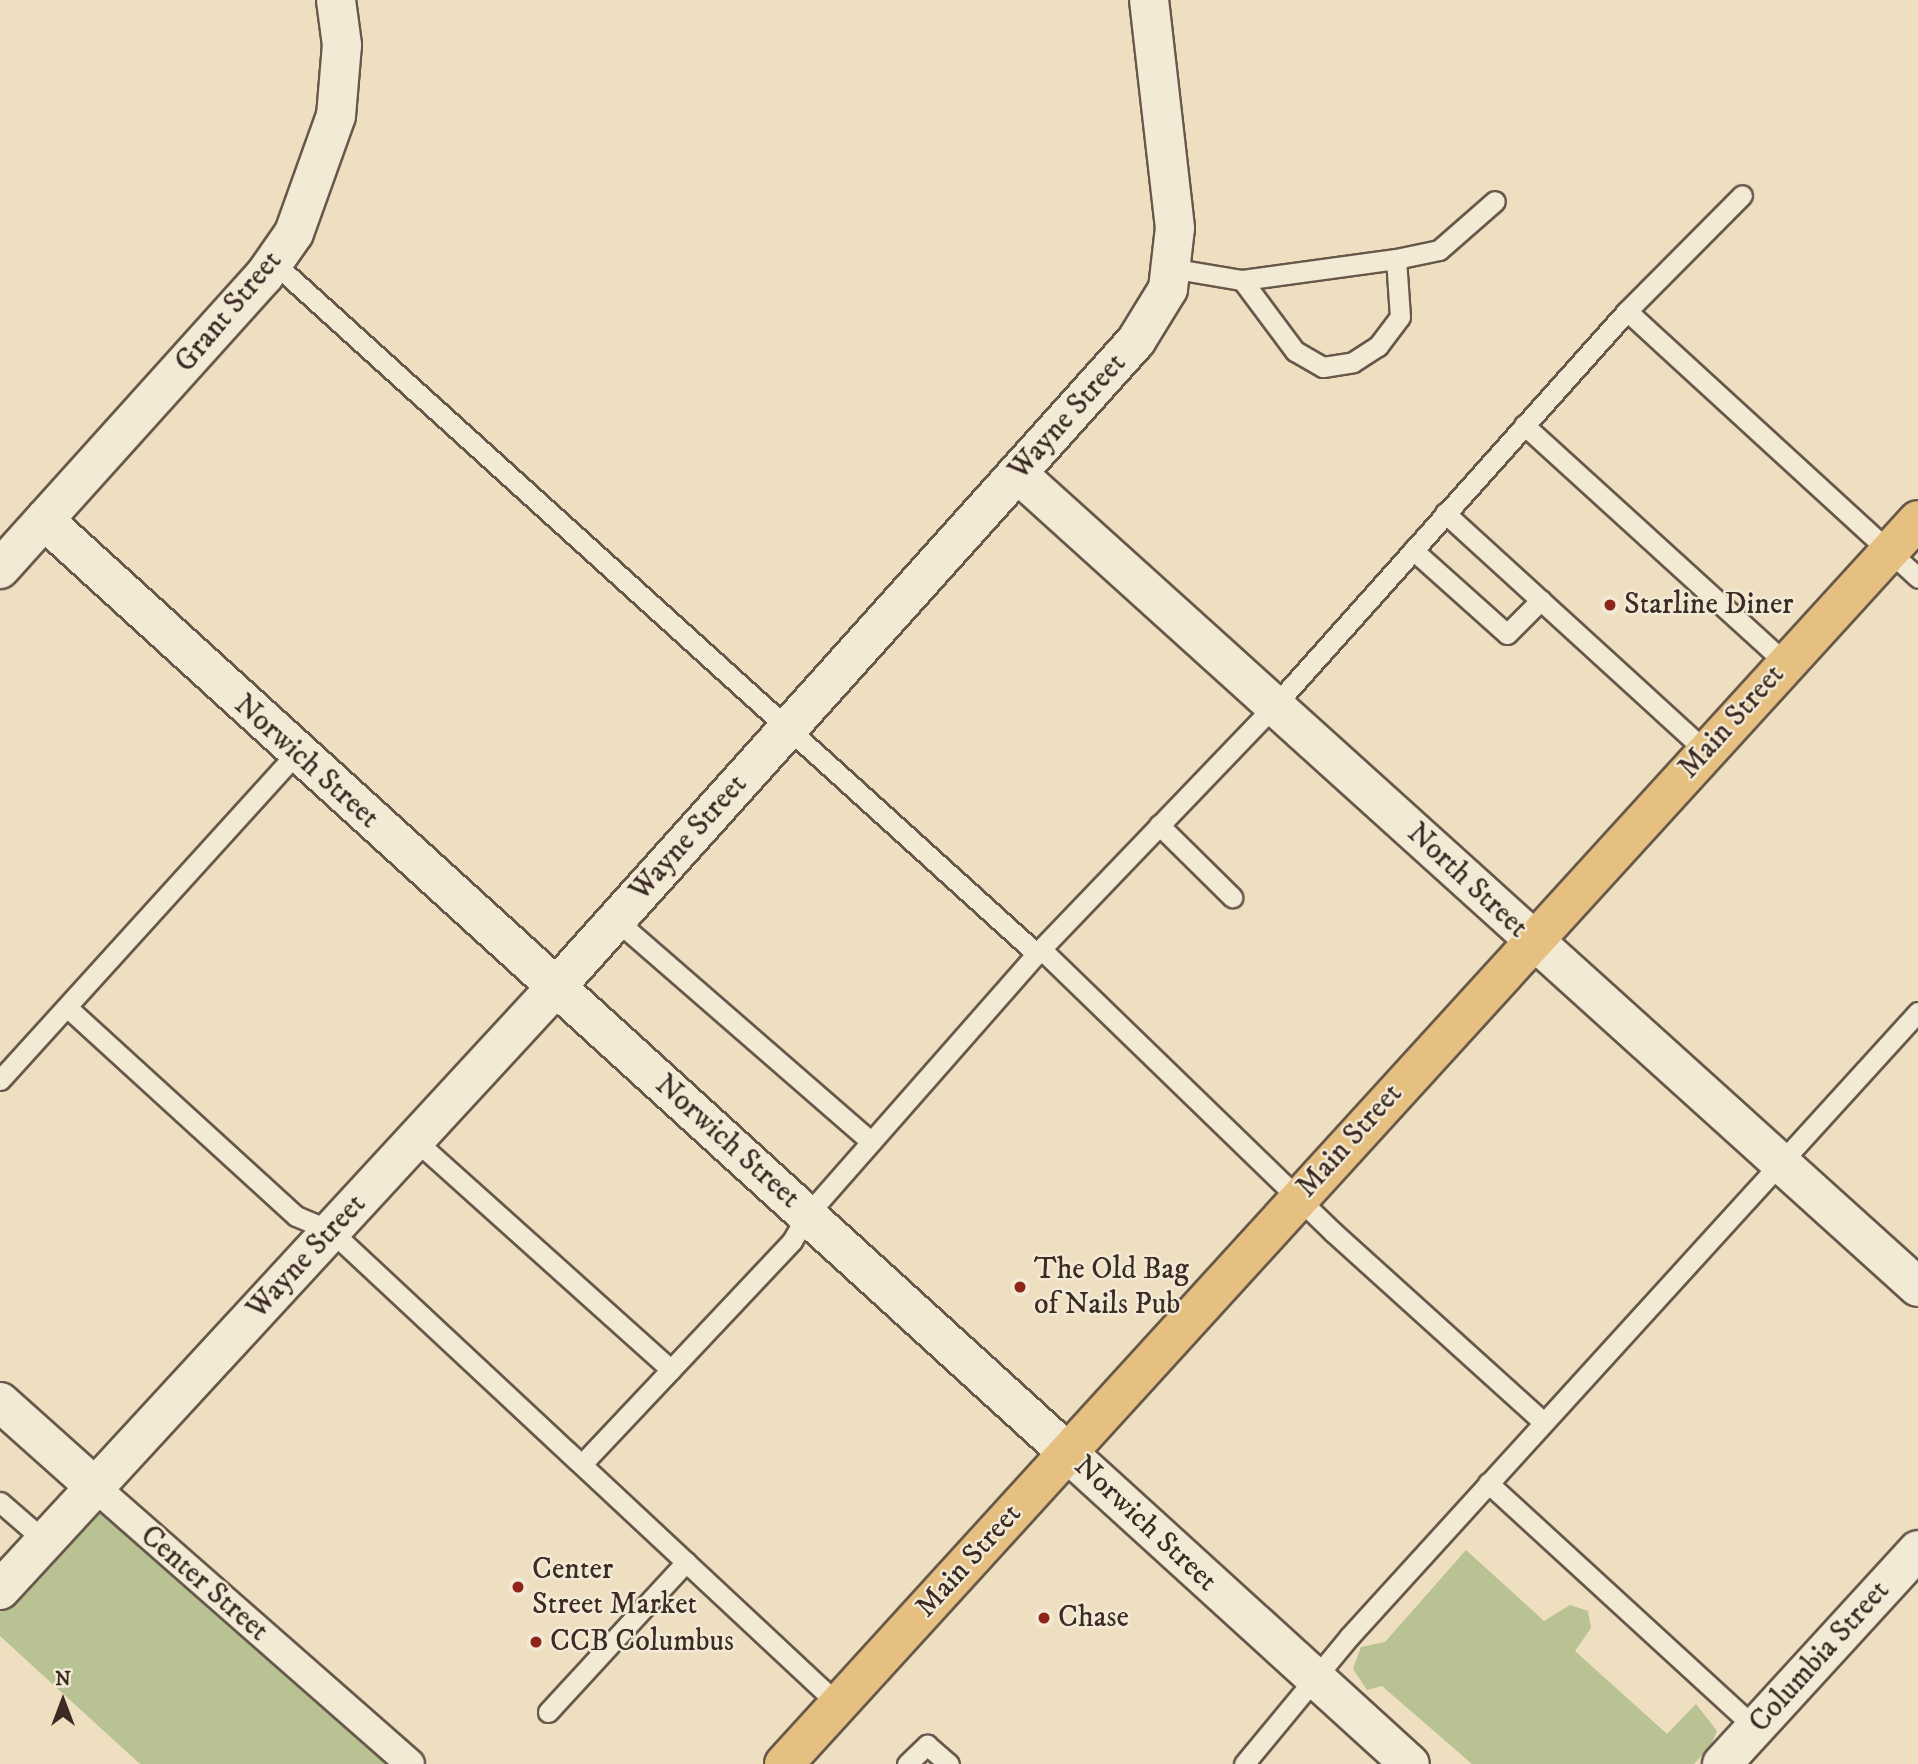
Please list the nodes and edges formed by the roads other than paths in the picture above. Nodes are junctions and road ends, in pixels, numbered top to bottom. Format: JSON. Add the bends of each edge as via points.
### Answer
{"nodes":[{"id":1,"x":336,"y":0,"type":"edge"},
{"id":2,"x":1149,"y":0,"type":"edge"},
{"id":3,"x":1742,"y":195,"type":"dead end"},
{"id":4,"x":1495,"y":201,"type":"dead end"},
{"id":5,"x":1396,"y":259,"type":"junction"},
{"id":6,"x":273,"y":262,"type":"junction"},
{"id":7,"x":1170,"y":268,"type":"junction"},
{"id":8,"x":1241,"y":280,"type":"junction"},
{"id":9,"x":1628,"y":311,"type":"junction"},
{"id":10,"x":1524,"y":425,"type":"junction"},
{"id":11,"x":1017,"y":473,"type":"junction"},
{"id":12,"x":1445,"y":513,"type":"junction"},
{"id":13,"x":44,"y":520,"type":"junction"},
{"id":14,"x":1918,"y":520,"type":"edge"},
{"id":15,"x":1413,"y":550,"type":"junction"},
{"id":16,"x":1889,"y":551,"type":"junction"},
{"id":17,"x":0,"y":569,"type":"edge"},
{"id":18,"x":1918,"y":578,"type":"edge"},
{"id":19,"x":1541,"y":600,"type":"junction"},
{"id":20,"x":1786,"y":663,"type":"junction"},
{"id":21,"x":1277,"y":703,"type":"junction"},
{"id":22,"x":786,"y":729,"type":"junction"},
{"id":23,"x":1706,"y":751,"type":"junction"},
{"id":24,"x":296,"y":753,"type":"junction"},
{"id":25,"x":1159,"y":825,"type":"junction"},
{"id":26,"x":1232,"y":897,"type":"dead end"},
{"id":27,"x":616,"y":920,"type":"junction"},
{"id":28,"x":1531,"y":941,"type":"junction"},
{"id":29,"x":1039,"y":951,"type":"junction"},
{"id":30,"x":555,"y":988,"type":"junction"},
{"id":31,"x":68,"y":1008,"type":"junction"},
{"id":32,"x":1918,"y":1012,"type":"edge"},
{"id":33,"x":0,"y":1080,"type":"edge"},
{"id":34,"x":415,"y":1140,"type":"junction"},
{"id":35,"x":871,"y":1142,"type":"junction"},
{"id":36,"x":1778,"y":1160,"type":"junction"},
{"id":37,"x":1298,"y":1198,"type":"junction"},
{"id":38,"x":807,"y":1215,"type":"junction"},
{"id":39,"x":331,"y":1231,"type":"junction"},
{"id":40,"x":1918,"y":1287,"type":"edge"},
{"id":41,"x":671,"y":1370,"type":"junction"},
{"id":42,"x":0,"y":1402,"type":"edge"},
{"id":43,"x":1542,"y":1422,"type":"junction"},
{"id":44,"x":1068,"y":1453,"type":"junction"},
{"id":45,"x":582,"y":1464,"type":"junction"},
{"id":46,"x":1488,"y":1483,"type":"junction"},
{"id":47,"x":95,"y":1487,"type":"junction"},
{"id":48,"x":0,"y":1502,"type":"edge"},
{"id":49,"x":46,"y":1542,"type":"junction"},
{"id":50,"x":1918,"y":1550,"type":"edge"},
{"id":51,"x":686,"y":1562,"type":"junction"},
{"id":52,"x":0,"y":1590,"type":"edge"},
{"id":53,"x":1313,"y":1678,"type":"junction"},
{"id":54,"x":838,"y":1704,"type":"junction"},
{"id":55,"x":548,"y":1712,"type":"dead end"},
{"id":56,"x":1755,"y":1728,"type":"junction"},
{"id":57,"x":410,"y":1764,"type":"edge"},
{"id":58,"x":784,"y":1764,"type":"edge"},
{"id":59,"x":907,"y":1764,"type":"edge"},
{"id":60,"x":949,"y":1764,"type":"edge"},
{"id":61,"x":1244,"y":1764,"type":"edge"},
{"id":62,"x":1410,"y":1764,"type":"edge"},
{"id":63,"x":1722,"y":1764,"type":"edge"}],
"edges":[{"from":1,"to":6,"type":"street","name":"Grant Street","via":[[342,46],[337,116],[294,233]]},
{"from":2,"to":7,"type":"street","name":"Wayne Street","via":[[1175,228]]},
{"from":3,"to":9,"type":"lane"},
{"from":4,"to":5,"type":"lane","via":[[1439,250]]},
{"from":5,"to":8,"type":"lane"},
{"from":5,"to":8,"type":"lane","via":[[1400,317],[1361,357],[1323,367],[1295,351]]},
{"from":6,"to":13,"type":"street","name":"Grant Street"},
{"from":6,"to":22,"type":"lane"},
{"from":7,"to":8,"type":"lane"},
{"from":7,"to":11,"type":"street","name":"Wayne Street","via":[[1168,289],[1136,341]]},
{"from":9,"to":10,"type":"lane"},
{"from":9,"to":16,"type":"lane"},
{"from":10,"to":12,"type":"lane"},
{"from":10,"to":20,"type":"lane"},
{"from":11,"to":21,"type":"street","name":"North Street"},
{"from":11,"to":22,"type":"street","name":"Wayne Street"},
{"from":12,"to":15,"type":"lane"},
{"from":12,"to":19,"type":"lane"},
{"from":13,"to":17,"type":"street","name":"Grant Street"},
{"from":13,"to":24,"type":"street","name":"Norwich Street"},
{"from":14,"to":16,"type":"main road","name":"Main Street"},
{"from":15,"to":19,"type":"lane","via":[[1507,634]]},
{"from":15,"to":21,"type":"lane"},
{"from":16,"to":18,"type":"lane"},
{"from":16,"to":20,"type":"main road","name":"Main Street"},
{"from":19,"to":23,"type":"lane"},
{"from":20,"to":23,"type":"main road","name":"Main Street"},
{"from":21,"to":25,"type":"lane"},
{"from":21,"to":28,"type":"street","name":"North Street"},
{"from":22,"to":27,"type":"street","name":"Wayne Street"},
{"from":22,"to":29,"type":"lane"},
{"from":23,"to":28,"type":"main road","name":"Main Street"},
{"from":24,"to":30,"type":"street","name":"Norwich Street"},
{"from":24,"to":31,"type":"lane"},
{"from":25,"to":26,"type":"lane"},
{"from":25,"to":29,"type":"lane"},
{"from":27,"to":30,"type":"street","name":"Wayne Street"},
{"from":27,"to":35,"type":"lane"},
{"from":28,"to":36,"type":"street","name":"North Street"},
{"from":28,"to":37,"type":"main road","name":"Main Street"},
{"from":29,"to":35,"type":"lane"},
{"from":29,"to":37,"type":"lane"},
{"from":30,"to":34,"type":"street","name":"Wayne Street"},
{"from":30,"to":38,"type":"street","name":"Norwich Street"},
{"from":31,"to":33,"type":"lane"},
{"from":31,"to":39,"type":"lane","via":[[296,1216]]},
{"from":32,"to":36,"type":"lane"},
{"from":34,"to":39,"type":"street","name":"Wayne Street"},
{"from":34,"to":41,"type":"lane"},
{"from":35,"to":38,"type":"lane"},
{"from":36,"to":40,"type":"street","name":"North Street"},
{"from":36,"to":43,"type":"lane"},
{"from":37,"to":43,"type":"lane"},
{"from":37,"to":44,"type":"main road","name":"Main Street"},
{"from":38,"to":41,"type":"lane","via":[[792,1241]]},
{"from":38,"to":44,"type":"street","name":"Norwich Street"},
{"from":39,"to":45,"type":"lane"},
{"from":39,"to":47,"type":"street","name":"Wayne Street"},
{"from":41,"to":45,"type":"lane"},
{"from":42,"to":47,"type":"street","name":"Center Street"},
{"from":43,"to":46,"type":"lane"},
{"from":44,"to":53,"type":"street","name":"Norwich Street"},
{"from":44,"to":54,"type":"main road","name":"Main Street"},
{"from":45,"to":51,"type":"lane"},
{"from":46,"to":53,"type":"lane"},
{"from":46,"to":56,"type":"lane"},
{"from":47,"to":49,"type":"street","name":"Wayne Street"},
{"from":47,"to":57,"type":"street","name":"Center Street"},
{"from":48,"to":49,"type":"lane"},
{"from":49,"to":52,"type":"street","name":"Wayne Street"},
{"from":50,"to":56,"type":"street","name":"Columbia Street"},
{"from":51,"to":54,"type":"lane"},
{"from":51,"to":55,"type":"lane"},
{"from":53,"to":61,"type":"lane"},
{"from":53,"to":62,"type":"street","name":"Norwich Street"},
{"from":54,"to":58,"type":"main road","name":"Main Street"},
{"from":56,"to":63,"type":"street","name":"Columbia Street"},
{"from":59,"to":60,"type":"lane","via":[[927,1745]]}]}
